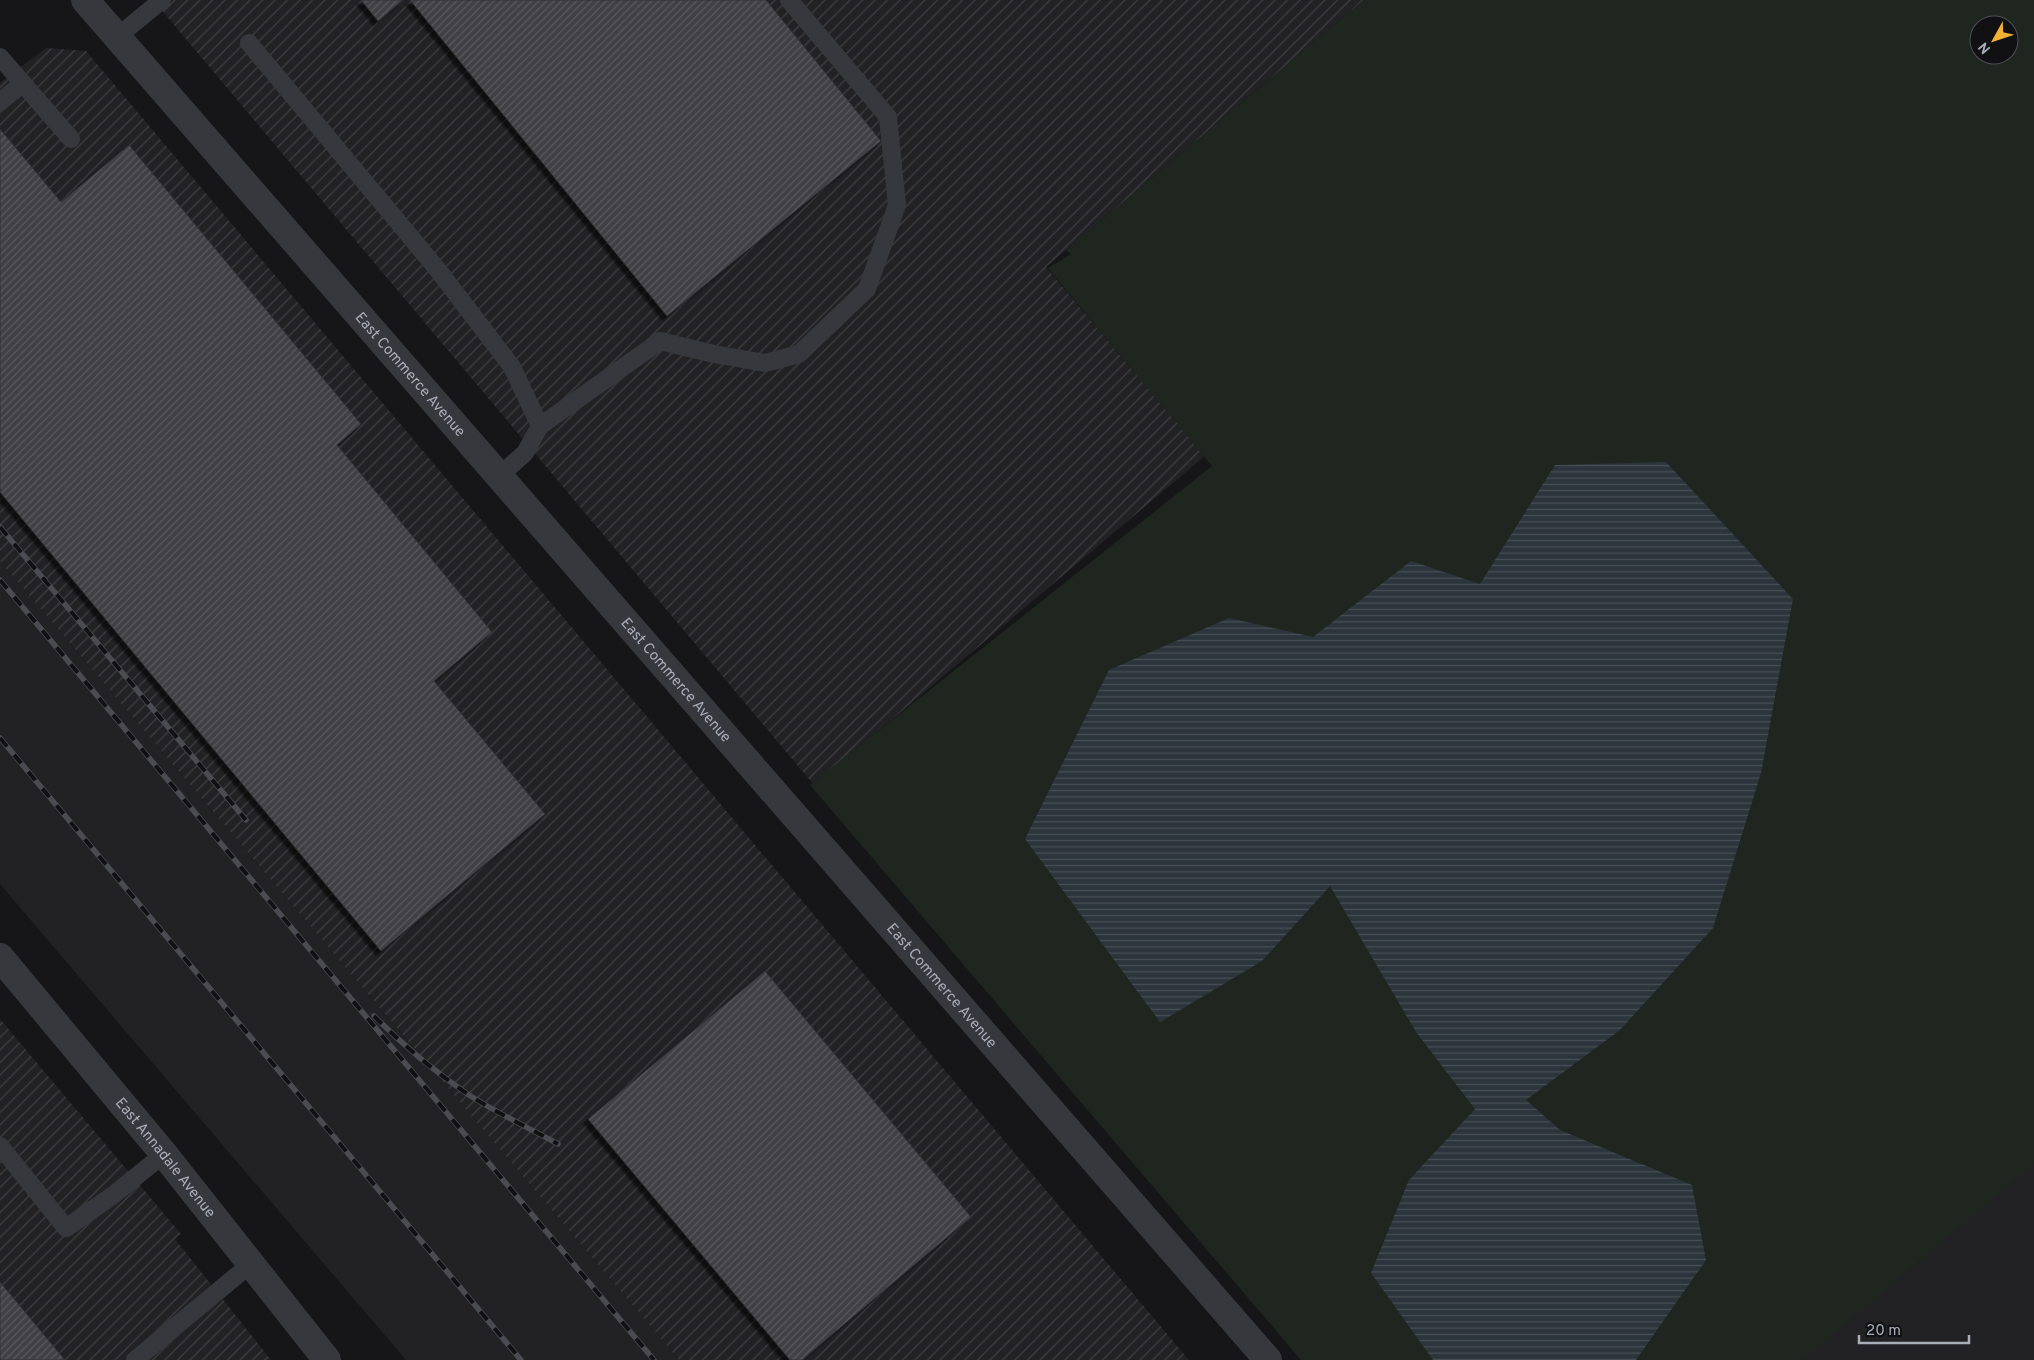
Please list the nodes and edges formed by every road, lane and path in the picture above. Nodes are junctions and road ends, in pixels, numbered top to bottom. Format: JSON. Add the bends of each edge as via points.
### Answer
{"nodes":[{"id":1,"x":84,"y":0,"type":"edge"},
{"id":2,"x":162,"y":0,"type":"edge"},
{"id":3,"x":789,"y":0,"type":"edge"},
{"id":4,"x":117,"y":37,"type":"junction"},
{"id":5,"x":249,"y":43,"type":"dead end"},
{"id":6,"x":0,"y":57,"type":"edge"},
{"id":7,"x":23,"y":83,"type":"junction"},
{"id":8,"x":0,"y":102,"type":"edge"},
{"id":9,"x":71,"y":139,"type":"dead end"},
{"id":10,"x":540,"y":426,"type":"junction"},
{"id":11,"x":499,"y":476,"type":"junction"},
{"id":12,"x":0,"y":956,"type":"edge"},
{"id":13,"x":0,"y":1146,"type":"edge"},
{"id":14,"x":164,"y":1154,"type":"junction"},
{"id":15,"x":252,"y":1263,"type":"junction"},
{"id":16,"x":135,"y":1360,"type":"edge"},
{"id":17,"x":327,"y":1360,"type":"edge"},
{"id":18,"x":1268,"y":1360,"type":"edge"}],
"edges":[{"from":1,"to":4,"type":"street","name":"East Commerce Avenue"},
{"from":2,"to":4,"type":"lane"},
{"from":3,"to":10,"type":"lane","via":[[888,117],[897,205],[867,289],[800,354],[765,363],[660,341]]},
{"from":4,"to":11,"type":"street","name":"East Commerce Avenue"},
{"from":5,"to":10,"type":"lane","via":[[438,270],[495,344],[512,367]]},
{"from":6,"to":7,"type":"lane"},
{"from":7,"to":8,"type":"lane"},
{"from":7,"to":9,"type":"lane"},
{"from":10,"to":11,"type":"lane","via":[[525,453]]},
{"from":11,"to":18,"type":"street","name":"East Commerce Avenue"},
{"from":12,"to":14,"type":"street","name":"East Annadale Avenue"},
{"from":13,"to":14,"type":"lane","via":[[66,1228]]},
{"from":14,"to":15,"type":"street","name":"East Annadale Avenue"},
{"from":15,"to":16,"type":"lane"},
{"from":15,"to":17,"type":"street","name":"East Annadale Avenue"}]}
